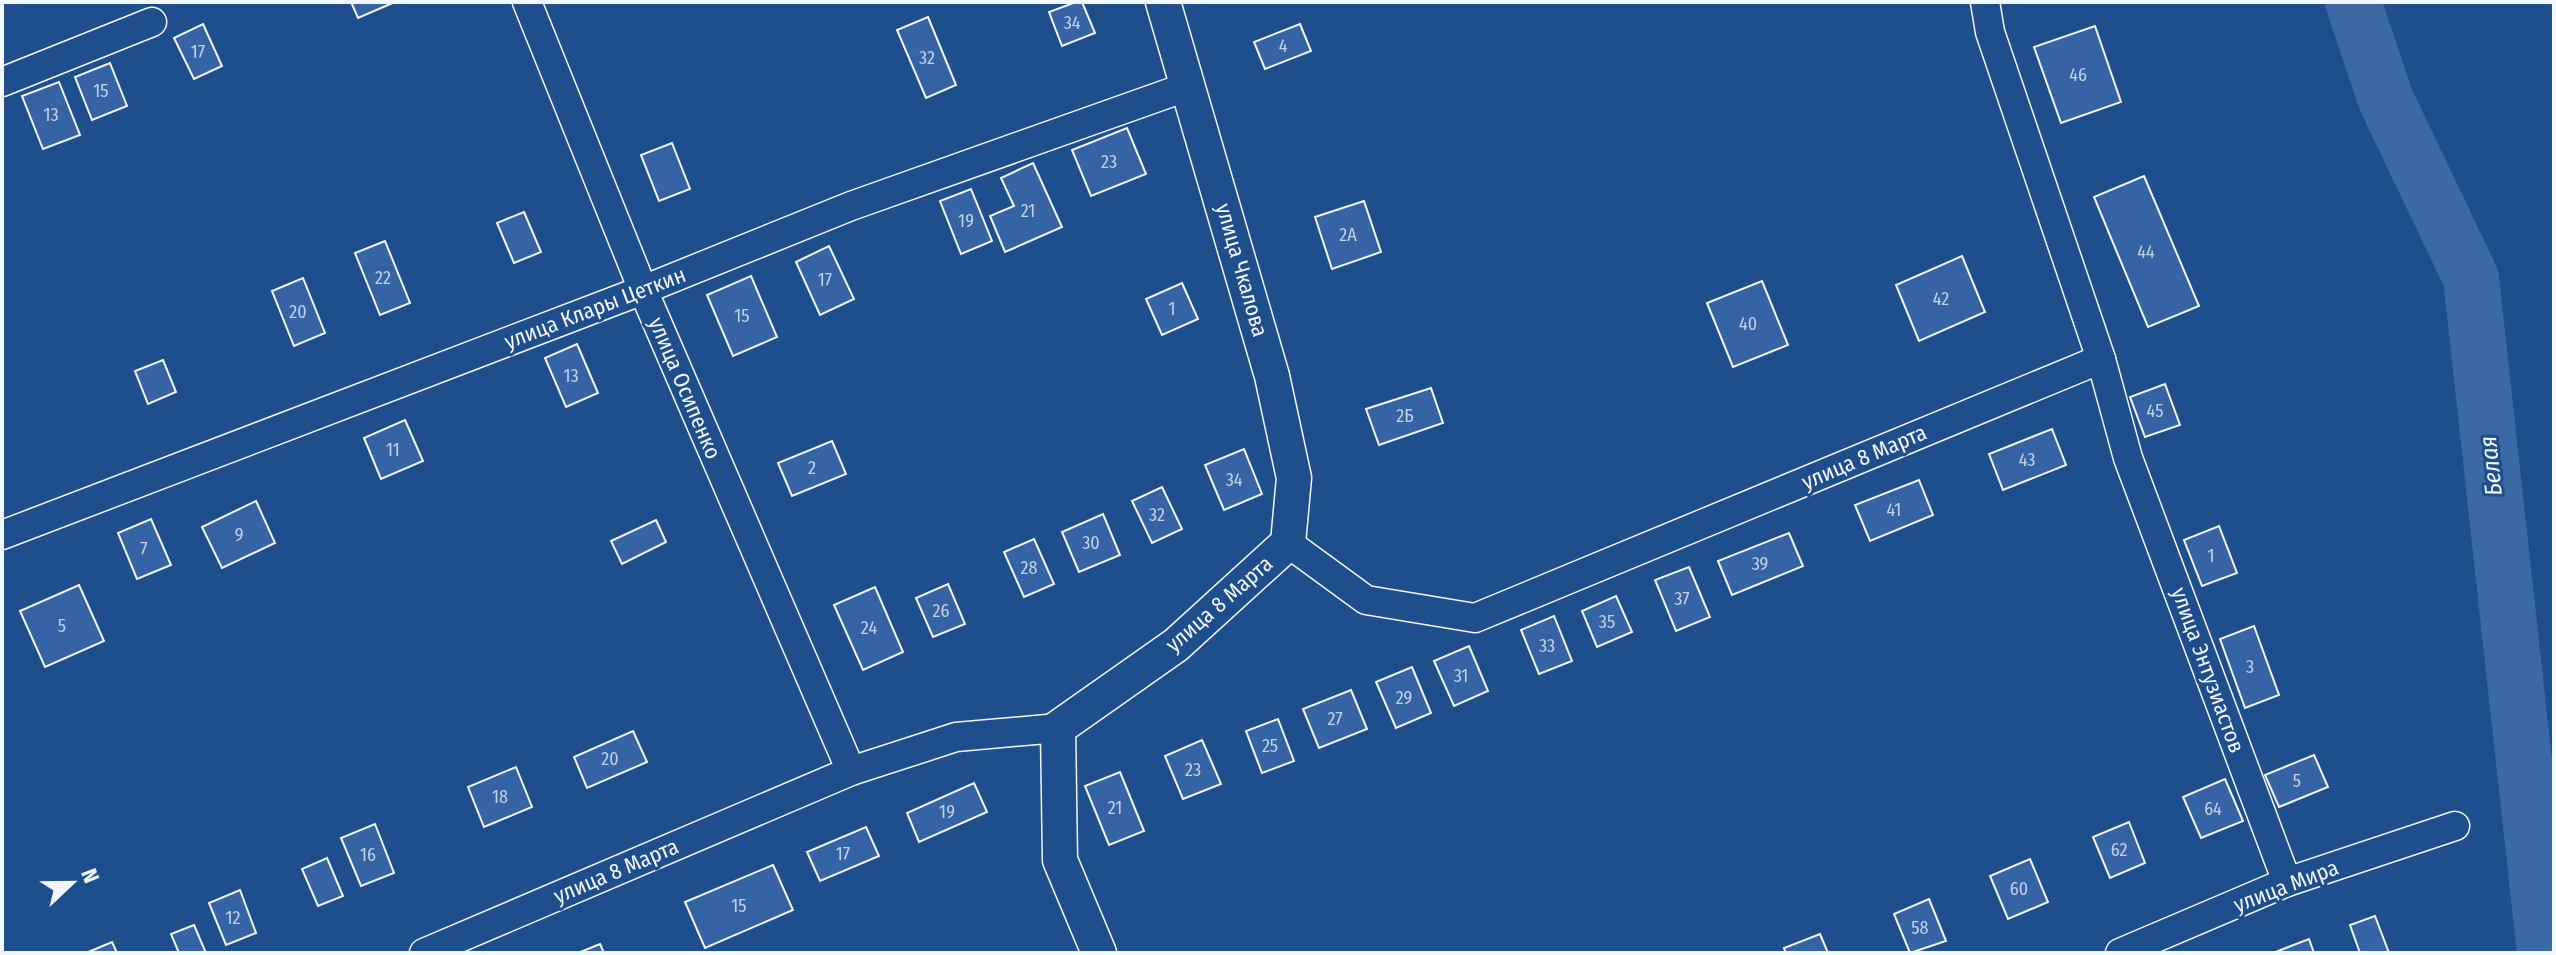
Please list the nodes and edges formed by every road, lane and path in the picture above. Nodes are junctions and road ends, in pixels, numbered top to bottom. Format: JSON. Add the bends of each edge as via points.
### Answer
{"nodes":[{"id":1,"x":527,"y":2,"type":"edge"},
{"id":2,"x":1163,"y":2,"type":"edge"},
{"id":3,"x":1985,"y":2,"type":"edge"},
{"id":4,"x":152,"y":22,"type":"dead end"},
{"id":5,"x":2,"y":82,"type":"edge"},
{"id":6,"x":1189,"y":86,"type":"junction"},
{"id":7,"x":643,"y":290,"type":"junction"},
{"id":8,"x":2101,"y":359,"type":"junction"},
{"id":9,"x":2,"y":535,"type":"edge"},
{"id":10,"x":1288,"y":543,"type":"junction"},
{"id":11,"x":1058,"y":728,"type":"junction"},
{"id":12,"x":851,"y":771,"type":"junction"},
{"id":13,"x":2455,"y":826,"type":"dead end"},
{"id":14,"x":2287,"y":882,"type":"junction"},
{"id":15,"x":424,"y":953,"type":"edge"},
{"id":16,"x":1099,"y":953,"type":"edge"},
{"id":17,"x":2120,"y":953,"type":"edge"}],
"edges":[{"from":1,"to":7,"type":"street","name":"улица Осипенко"},
{"from":2,"to":6,"type":"street","name":"улица Чкалова"},
{"from":3,"to":8,"type":"street","via":[[1990,32]]},
{"from":4,"to":5,"type":"street"},
{"from":6,"to":7,"type":"street","name":"улица Клары Цеткин","via":[[851,206]]},
{"from":6,"to":10,"type":"street","name":"улица Чкалова","via":[[1272,376],[1294,478]]},
{"from":7,"to":9,"type":"street","name":"улица Клары Цеткин"},
{"from":7,"to":12,"type":"street","name":"улица Осипенко"},
{"from":8,"to":10,"type":"street","name":"улица 8 Марта","via":[[1475,618],[1366,600]]},
{"from":8,"to":14,"type":"street","name":"улица Энтузиастов","via":[[2128,458]]},
{"from":10,"to":11,"type":"street","name":"улица 8 Марта","via":[[1176,645]]},
{"from":11,"to":12,"type":"street","name":"улица 8 Марта","via":[[956,737]]},
{"from":11,"to":16,"type":"street","via":[[1060,860]]},
{"from":12,"to":15,"type":"street","name":"улица 8 Марта"},
{"from":13,"to":14,"type":"street","name":"улица Мира"},
{"from":14,"to":17,"type":"street","name":"улица Мира"}]}
